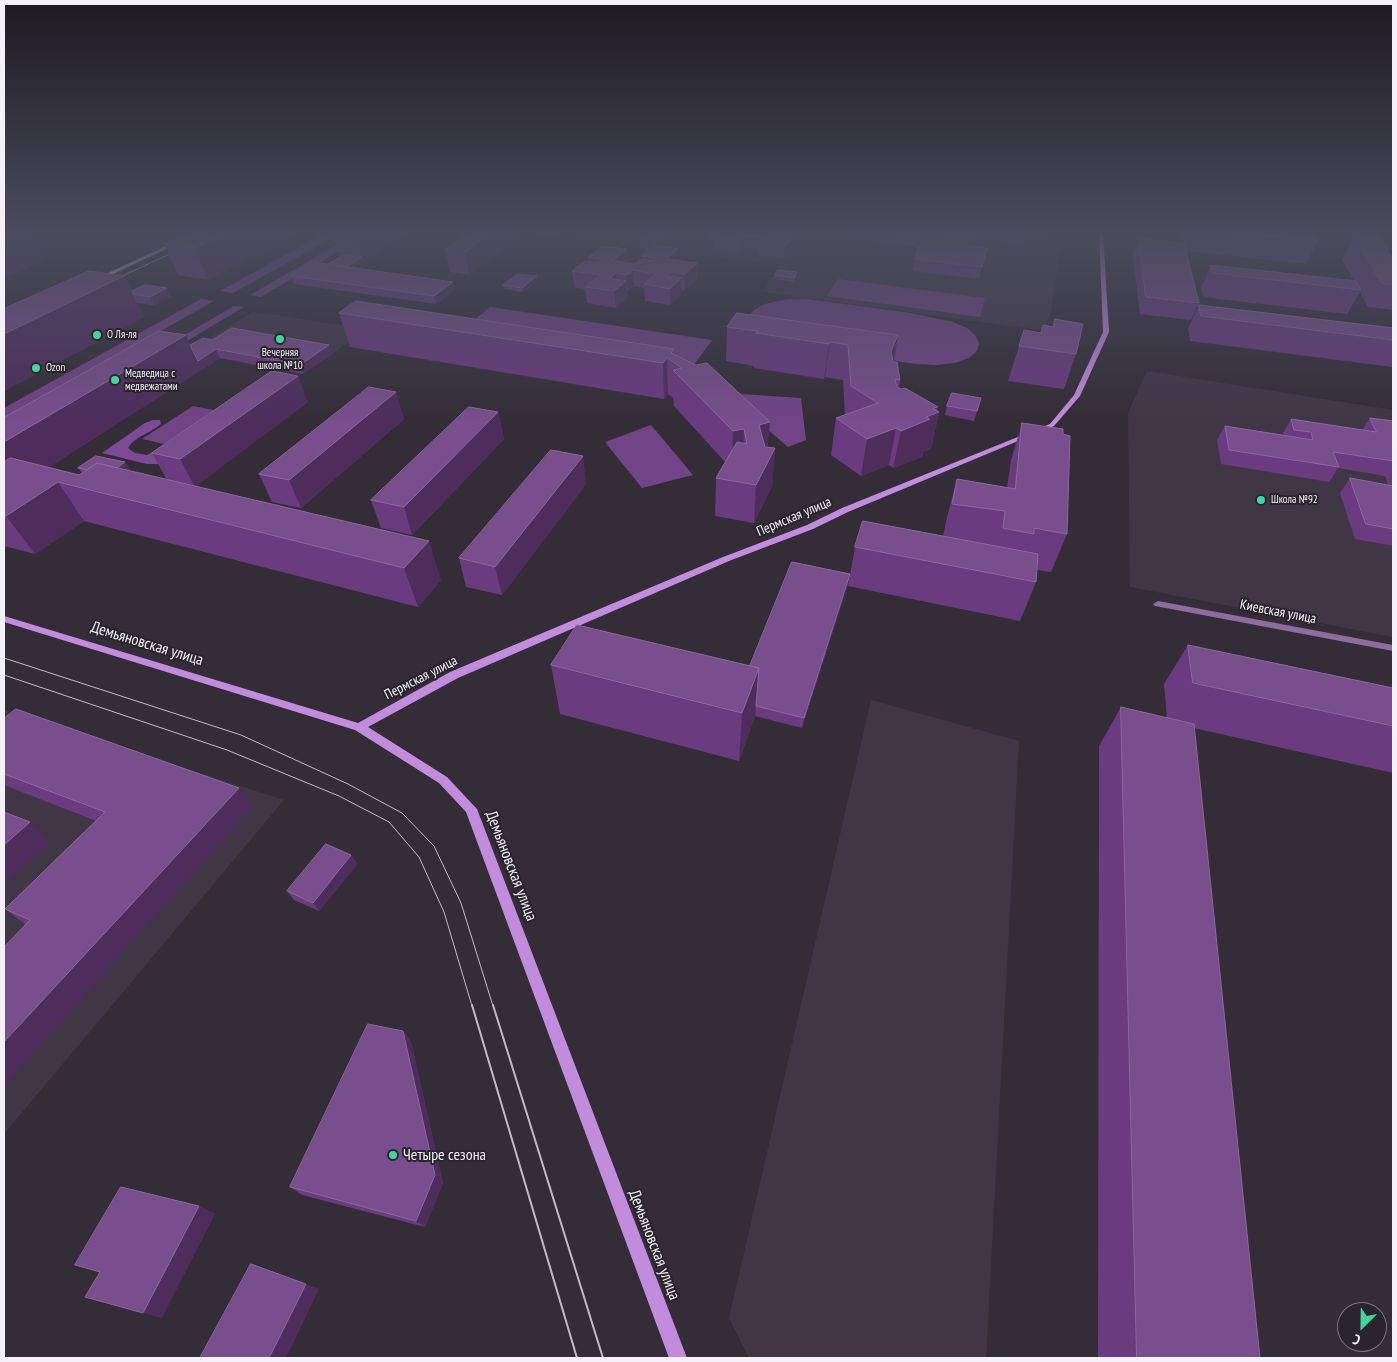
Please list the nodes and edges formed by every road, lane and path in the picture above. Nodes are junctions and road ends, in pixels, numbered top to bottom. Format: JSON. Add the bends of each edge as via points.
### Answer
{"nodes":[{"id":1,"x":1104,"y":296,"type":"edge"},
{"id":2,"x":1158,"y":604,"type":"dead end"},
{"id":3,"x":4,"y":619,"type":"edge"},
{"id":4,"x":1393,"y":648,"type":"edge"},
{"id":5,"x":359,"y":727,"type":"junction"},
{"id":6,"x":678,"y":1358,"type":"edge"}],
"edges":[{"from":1,"to":5,"type":"street","name":"Пермская улица","via":[[1106,332],[1078,396],[1052,425],[454,675]]},
{"from":2,"to":4,"type":"street","name":"Киевская улица"},
{"from":3,"to":5,"type":"street","name":"Демьяновская улица"},
{"from":5,"to":6,"type":"street","name":"Демьяновская улица","via":[[443,780],[471,810]]}]}
